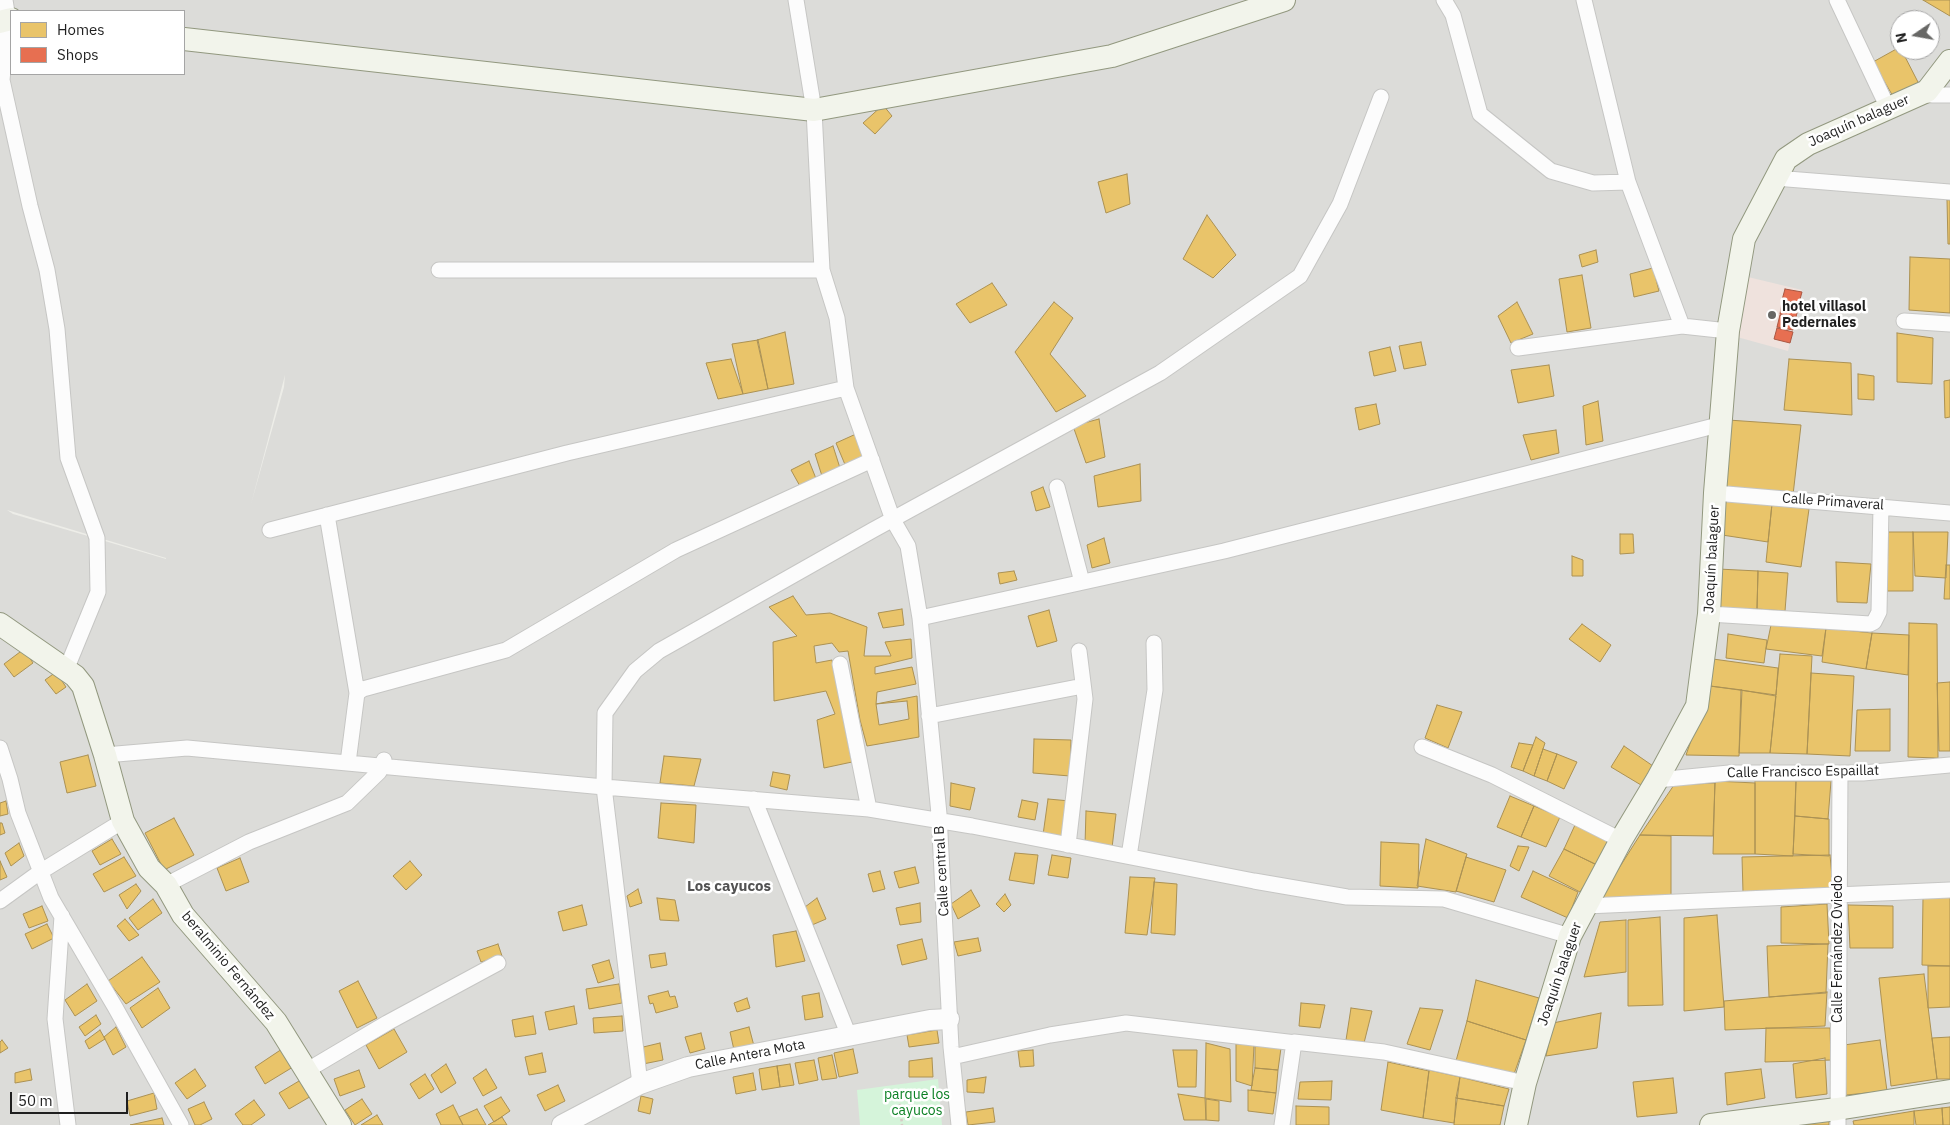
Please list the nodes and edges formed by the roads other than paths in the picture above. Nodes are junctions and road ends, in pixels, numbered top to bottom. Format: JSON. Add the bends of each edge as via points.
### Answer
{"nodes":[{"id":1,"x":796,"y":0,"type":"edge"},
{"id":2,"x":1284,"y":0,"type":"edge"},
{"id":3,"x":1444,"y":0,"type":"edge"},
{"id":4,"x":1584,"y":0,"type":"edge"},
{"id":5,"x":1837,"y":0,"type":"edge"},
{"id":6,"x":6,"y":15,"type":"edge"},
{"id":7,"x":185,"y":38,"type":"edge"},
{"id":8,"x":1950,"y":61,"type":"edge"},
{"id":9,"x":1918,"y":95,"type":"junction"},
{"id":10,"x":1950,"y":95,"type":"edge"},
{"id":11,"x":1381,"y":97,"type":"dead end"},
{"id":12,"x":1888,"y":108,"type":"junction"},
{"id":13,"x":814,"y":110,"type":"junction"},
{"id":14,"x":1775,"y":178,"type":"junction"},
{"id":15,"x":1628,"y":182,"type":"junction"},
{"id":16,"x":1950,"y":192,"type":"edge"},
{"id":17,"x":439,"y":270,"type":"dead end"},
{"id":18,"x":822,"y":270,"type":"junction"},
{"id":19,"x":1904,"y":321,"type":"dead end"},
{"id":20,"x":1950,"y":324,"type":"edge"},
{"id":21,"x":1682,"y":326,"type":"junction"},
{"id":22,"x":1728,"y":331,"type":"junction"},
{"id":23,"x":1518,"y":348,"type":"dead end"},
{"id":24,"x":846,"y":388,"type":"junction"},
{"id":25,"x":1722,"y":424,"type":"junction"},
{"id":26,"x":872,"y":460,"type":"junction"},
{"id":27,"x":1057,"y":487,"type":"dead end"},
{"id":28,"x":1715,"y":493,"type":"junction"},
{"id":29,"x":1881,"y":506,"type":"junction"},
{"id":30,"x":1950,"y":513,"type":"edge"},
{"id":31,"x":327,"y":515,"type":"junction"},
{"id":32,"x":893,"y":520,"type":"junction"},
{"id":33,"x":270,"y":530,"type":"dead end"},
{"id":34,"x":1082,"y":582,"type":"junction"},
{"id":35,"x":1709,"y":614,"type":"junction"},
{"id":36,"x":920,"y":618,"type":"junction"},
{"id":37,"x":0,"y":624,"type":"edge"},
{"id":38,"x":1154,"y":643,"type":"dead end"},
{"id":39,"x":1079,"y":651,"type":"dead end"},
{"id":40,"x":840,"y":664,"type":"dead end"},
{"id":41,"x":66,"y":670,"type":"junction"},
{"id":42,"x":1083,"y":686,"type":"junction"},
{"id":43,"x":357,"y":693,"type":"junction"},
{"id":44,"x":930,"y":716,"type":"junction"},
{"id":45,"x":1422,"y":747,"type":"dead end"},
{"id":46,"x":0,"y":748,"type":"edge"},
{"id":47,"x":105,"y":755,"type":"junction"},
{"id":48,"x":348,"y":756,"type":"dead end"},
{"id":49,"x":384,"y":760,"type":"dead end"},
{"id":50,"x":1950,"y":766,"type":"edge"},
{"id":51,"x":1840,"y":773,"type":"junction"},
{"id":52,"x":1657,"y":780,"type":"junction"},
{"id":53,"x":604,"y":787,"type":"junction"},
{"id":54,"x":754,"y":799,"type":"junction"},
{"id":55,"x":869,"y":808,"type":"junction"},
{"id":56,"x":123,"y":821,"type":"junction"},
{"id":57,"x":1621,"y":840,"type":"junction"},
{"id":58,"x":1068,"y":845,"type":"junction"},
{"id":59,"x":1129,"y":856,"type":"junction"},
{"id":60,"x":40,"y":872,"type":"junction"},
{"id":61,"x":166,"y":885,"type":"junction"},
{"id":62,"x":1950,"y":890,"type":"edge"},
{"id":63,"x":1839,"y":895,"type":"junction"},
{"id":64,"x":0,"y":902,"type":"edge"},
{"id":65,"x":1586,"y":906,"type":"junction"},
{"id":66,"x":62,"y":916,"type":"junction"},
{"id":67,"x":1570,"y":936,"type":"junction"},
{"id":68,"x":498,"y":963,"type":"dead end"},
{"id":69,"x":949,"y":1019,"type":"junction"},
{"id":70,"x":849,"y":1036,"type":"junction"},
{"id":71,"x":1296,"y":1043,"type":"junction"},
{"id":72,"x":952,"y":1058,"type":"junction"},
{"id":73,"x":306,"y":1071,"type":"junction"},
{"id":74,"x":1525,"y":1082,"type":"junction"},
{"id":75,"x":640,"y":1084,"type":"junction"},
{"id":76,"x":1950,"y":1092,"type":"edge"},
{"id":77,"x":1838,"y":1117,"type":"edge"},
{"id":78,"x":68,"y":1125,"type":"edge"},
{"id":79,"x":181,"y":1125,"type":"edge"},
{"id":80,"x":340,"y":1125,"type":"edge"},
{"id":81,"x":562,"y":1125,"type":"edge"},
{"id":82,"x":959,"y":1125,"type":"edge"},
{"id":83,"x":1282,"y":1125,"type":"edge"},
{"id":84,"x":1516,"y":1125,"type":"edge"},
{"id":85,"x":1711,"y":1125,"type":"edge"}],
"edges":[{"from":1,"to":13,"type":"street","name":"Calle central B"},
{"from":2,"to":13,"type":"main road","via":[[1112,56]]},
{"from":3,"to":15,"type":"street","via":[[1453,15],[1480,114],[1551,171],[1592,182]]},
{"from":4,"to":15,"type":"street"},
{"from":5,"to":12,"type":"street"},
{"from":6,"to":41,"type":"street","via":[[2,80],[47,270],[57,329],[68,458],[97,538],[98,592]]},
{"from":7,"to":13,"type":"main road"},
{"from":8,"to":9,"type":"main road","name":"Joaquín balaguer","via":[[1927,91]]},
{"from":9,"to":10,"type":"street"},
{"from":9,"to":12,"type":"main road","name":"Joaquín balaguer"},
{"from":11,"to":32,"type":"street","via":[[1340,204],[1300,276],[1160,373]]},
{"from":12,"to":14,"type":"main road","name":"Joaquín balaguer","via":[[1808,144],[1786,159]]},
{"from":13,"to":18,"type":"street","name":"Calle central B"},
{"from":14,"to":16,"type":"street"},
{"from":14,"to":22,"type":"main road","name":"Joaquín balaguer","via":[[1744,239]]},
{"from":15,"to":21,"type":"street"},
{"from":17,"to":18,"type":"street"},
{"from":18,"to":24,"type":"street","name":"Calle central B","via":[[837,318]]},
{"from":19,"to":20,"type":"street"},
{"from":21,"to":22,"type":"street"},
{"from":21,"to":23,"type":"street"},
{"from":22,"to":25,"type":"main road","name":"Joaquín balaguer"},
{"from":24,"to":26,"type":"street","name":"Calle central B"},
{"from":24,"to":31,"type":"street","via":[[567,453]]},
{"from":25,"to":28,"type":"main road","name":"Joaquín balaguer"},
{"from":25,"to":34,"type":"street","via":[[1233,548]]},
{"from":26,"to":32,"type":"street","name":"Calle central B"},
{"from":26,"to":43,"type":"street","via":[[676,550],[506,650],[374,685]]},
{"from":27,"to":34,"type":"street"},
{"from":28,"to":29,"type":"street","name":"Calle Primaveral"},
{"from":28,"to":35,"type":"main road","name":"Joaquín balaguer"},
{"from":29,"to":30,"type":"street","name":"Calle Primaveral"},
{"from":29,"to":35,"type":"street","via":[[1878,612],[1874,622]]},
{"from":31,"to":33,"type":"street"},
{"from":31,"to":43,"type":"street"},
{"from":32,"to":36,"type":"street","name":"Calle central B","via":[[908,546]]},
{"from":32,"to":53,"type":"street","via":[[660,651],[635,671],[606,713]]},
{"from":34,"to":36,"type":"street"},
{"from":35,"to":52,"type":"main road","name":"Joaquín balaguer","via":[[1697,706]]},
{"from":36,"to":44,"type":"street","name":"Calle central B"},
{"from":37,"to":41,"type":"main road","name":"beralminio Fernández"},
{"from":38,"to":59,"type":"street","via":[[1155,690]]},
{"from":39,"to":42,"type":"street"},
{"from":40,"to":55,"type":"street"},
{"from":41,"to":47,"type":"main road","name":"beralminio Fernández","via":[[83,686]]},
{"from":42,"to":44,"type":"street"},
{"from":42,"to":58,"type":"street","via":[[1085,699]]},
{"from":43,"to":48,"type":"street"},
{"from":44,"to":69,"type":"street","name":"Calle central B","via":[[939,814]]},
{"from":45,"to":57,"type":"street","via":[[1492,776]]},
{"from":46,"to":60,"type":"street","via":[[18,813]]},
{"from":47,"to":53,"type":"street","via":[[188,748]]},
{"from":47,"to":56,"type":"main road","name":"beralminio Fernández"},
{"from":49,"to":61,"type":"street","via":[[379,772],[347,803],[249,842]]},
{"from":50,"to":51,"type":"street","name":"Calle Francisco Espaillat"},
{"from":51,"to":52,"type":"street","name":"Calle Francisco Espaillat","via":[[1729,773]]},
{"from":51,"to":63,"type":"street","name":"Calle Fernández Oviedo"},
{"from":52,"to":57,"type":"main road","name":"Joaquín balaguer"},
{"from":53,"to":54,"type":"street"},
{"from":53,"to":75,"type":"street"},
{"from":54,"to":55,"type":"street"},
{"from":54,"to":70,"type":"street"},
{"from":55,"to":58,"type":"street"},
{"from":56,"to":60,"type":"street"},
{"from":56,"to":61,"type":"main road","name":"beralminio Fernández","via":[[149,868]]},
{"from":57,"to":65,"type":"main road","name":"Joaquín balaguer"},
{"from":58,"to":59,"type":"street"},
{"from":59,"to":67,"type":"street","via":[[1347,897],[1444,899]]},
{"from":60,"to":64,"type":"street"},
{"from":60,"to":66,"type":"street"},
{"from":61,"to":73,"type":"main road","name":"beralminio Fernández","via":[[183,915],[276,1022]]},
{"from":62,"to":63,"type":"street"},
{"from":63,"to":65,"type":"street"},
{"from":63,"to":77,"type":"street","name":"Calle Fernández Oviedo"},
{"from":65,"to":67,"type":"main road","name":"Joaquín balaguer"},
{"from":66,"to":78,"type":"street","via":[[55,1019]]},
{"from":66,"to":79,"type":"street"},
{"from":67,"to":74,"type":"main road","name":"Joaquín balaguer"},
{"from":68,"to":73,"type":"street"},
{"from":69,"to":70,"type":"street","name":"Calle Antera Mota"},
{"from":69,"to":72,"type":"street","name":"Calle central B"},
{"from":70,"to":75,"type":"street","name":"Calle Antera Mota","via":[[688,1067]]},
{"from":71,"to":72,"type":"street","via":[[1126,1023],[1050,1035]]},
{"from":71,"to":74,"type":"street","via":[[1384,1052]]},
{"from":71,"to":83,"type":"street"},
{"from":72,"to":82,"type":"street","name":"Calle central B"},
{"from":73,"to":80,"type":"main road","name":"beralminio Fernández"},
{"from":74,"to":84,"type":"main road","name":"Joaquín balaguer"},
{"from":75,"to":81,"type":"street","name":"Calle Antera Mota"},
{"from":76,"to":77,"type":"main road"},
{"from":77,"to":85,"type":"main road"}]}
